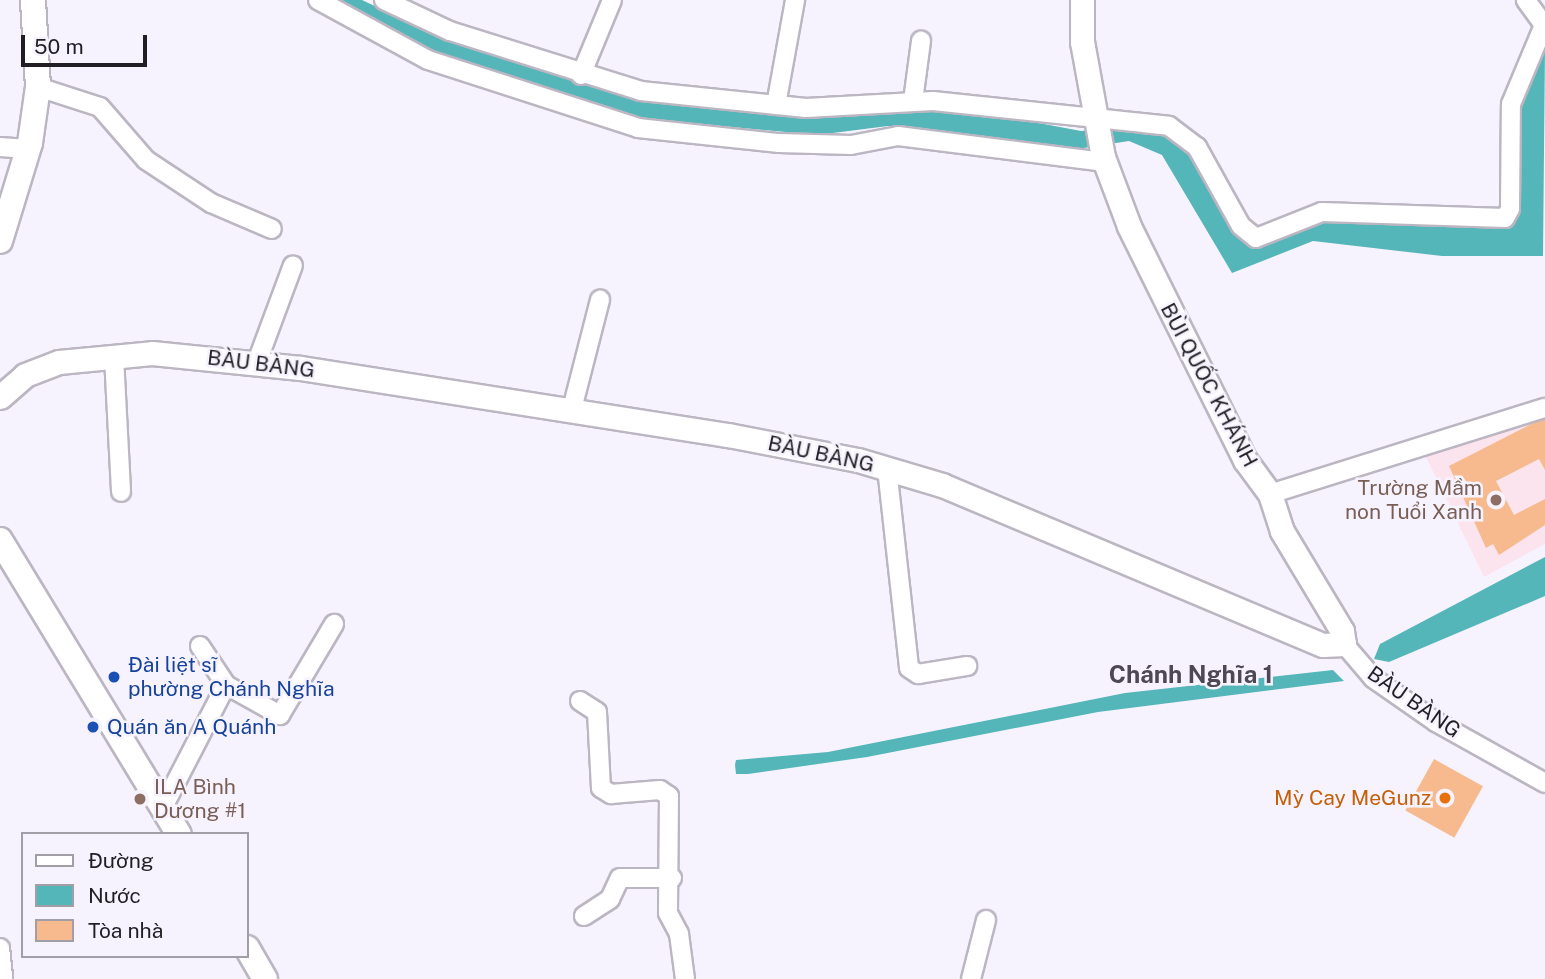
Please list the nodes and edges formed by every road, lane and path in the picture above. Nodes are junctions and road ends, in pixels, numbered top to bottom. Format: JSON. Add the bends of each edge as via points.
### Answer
{"nodes":[{"id":1,"x":33,"y":0,"type":"edge"},
{"id":2,"x":318,"y":0,"type":"edge"},
{"id":3,"x":384,"y":0,"type":"edge"},
{"id":4,"x":612,"y":0,"type":"edge"},
{"id":5,"x":795,"y":0,"type":"edge"},
{"id":6,"x":1082,"y":0,"type":"edge"},
{"id":7,"x":1526,"y":0,"type":"edge"},
{"id":8,"x":921,"y":41,"type":"dead end"},
{"id":9,"x":581,"y":75,"type":"junction"},
{"id":10,"x":38,"y":87,"type":"junction"},
{"id":11,"x":913,"y":101,"type":"junction"},
{"id":12,"x":776,"y":106,"type":"junction"},
{"id":13,"x":1099,"y":121,"type":"junction"},
{"id":14,"x":0,"y":147,"type":"edge"},
{"id":15,"x":28,"y":149,"type":"junction"},
{"id":16,"x":1104,"y":159,"type":"junction"},
{"id":17,"x":272,"y":229,"type":"dead end"},
{"id":18,"x":0,"y":241,"type":"edge"},
{"id":19,"x":293,"y":265,"type":"dead end"},
{"id":20,"x":600,"y":300,"type":"dead end"},
{"id":21,"x":114,"y":357,"type":"junction"},
{"id":22,"x":257,"y":362,"type":"junction"},
{"id":23,"x":0,"y":373,"type":"edge"},
{"id":24,"x":25,"y":375,"type":"junction"},
{"id":25,"x":0,"y":397,"type":"edge"},
{"id":26,"x":1545,"y":408,"type":"edge"},
{"id":27,"x":572,"y":410,"type":"junction"},
{"id":28,"x":887,"y":468,"type":"junction"},
{"id":29,"x":121,"y":492,"type":"dead end"},
{"id":30,"x":1270,"y":494,"type":"junction"},
{"id":31,"x":0,"y":540,"type":"edge"},
{"id":32,"x":11,"y":576,"type":"edge"},
{"id":33,"x":334,"y":624,"type":"dead end"},
{"id":34,"x":1344,"y":644,"type":"junction"},
{"id":35,"x":200,"y":646,"type":"dead end"},
{"id":36,"x":967,"y":666,"type":"dead end"},
{"id":37,"x":226,"y":685,"type":"junction"},
{"id":38,"x":580,"y":701,"type":"dead end"},
{"id":39,"x":1545,"y":783,"type":"edge"},
{"id":40,"x":163,"y":807,"type":"junction"},
{"id":41,"x":178,"y":832,"type":"edge"},
{"id":42,"x":672,"y":878,"type":"junction"},
{"id":43,"x":584,"y":916,"type":"dead end"},
{"id":44,"x":986,"y":920,"type":"dead end"},
{"id":45,"x":0,"y":948,"type":"edge"},
{"id":46,"x":248,"y":950,"type":"edge"},
{"id":47,"x":3,"y":979,"type":"edge"},
{"id":48,"x":265,"y":979,"type":"edge"},
{"id":49,"x":685,"y":979,"type":"edge"},
{"id":50,"x":971,"y":979,"type":"edge"}],
"edges":[{"from":1,"to":10,"type":"main road"},
{"from":2,"to":16,"type":"street","via":[[428,60],[638,128],[851,145],[898,136]]},
{"from":3,"to":9,"type":"street","via":[[450,31]]},
{"from":4,"to":9,"type":"street"},
{"from":5,"to":12,"type":"street"},
{"from":6,"to":13,"type":"street","via":[[1082,43]]},
{"from":7,"to":13,"type":"street","via":[[1544,25],[1511,104],[1510,209],[1505,218],[1322,212],[1256,238],[1241,226],[1218,177],[1186,136],[1170,126]]},
{"from":8,"to":11,"type":"street"},
{"from":9,"to":12,"type":"street","via":[[641,91]]},
{"from":10,"to":15,"type":"main road"},
{"from":10,"to":17,"type":"street","via":[[100,107],[146,160],[211,203]]},
{"from":11,"to":12,"type":"street"},
{"from":11,"to":13,"type":"street"},
{"from":13,"to":16,"type":"street","name":"BÙI QUỐC KHÁNH"},
{"from":14,"to":15,"type":"street"},
{"from":15,"to":18,"type":"main road"},
{"from":16,"to":30,"type":"street","name":"BÙI QUỐC KHÁNH","via":[[1177,327],[1245,460]]},
{"from":19,"to":22,"type":"street"},
{"from":20,"to":27,"type":"street"},
{"from":21,"to":22,"type":"street","name":"BÀU BÀNG","via":[[152,353]]},
{"from":21,"to":24,"type":"street","name":"BÀU BÀNG","via":[[59,362]]},
{"from":21,"to":29,"type":"street"},
{"from":22,"to":27,"type":"street","name":"BÀU BÀNG"},
{"from":23,"to":24,"type":"street"},
{"from":24,"to":25,"type":"street"},
{"from":26,"to":30,"type":"street"},
{"from":27,"to":28,"type":"street","name":"BÀU BÀNG"},
{"from":28,"to":34,"type":"street","name":"BÀU BÀNG","via":[[942,485],[1323,645]]},
{"from":28,"to":36,"type":"street","via":[[909,668],[918,674]]},
{"from":30,"to":34,"type":"street","name":"BÙI QUỐC KHÁNH","via":[[1282,531],[1342,631]]},
{"from":31,"to":32,"type":"main road"},
{"from":32,"to":40,"type":"main road"},
{"from":33,"to":37,"type":"street","via":[[281,715]]},
{"from":34,"to":39,"type":"street","name":"BÀU BÀNG","via":[[1373,678],[1436,722]]},
{"from":35,"to":37,"type":"street"},
{"from":37,"to":40,"type":"street"},
{"from":38,"to":42,"type":"street","via":[[594,705],[597,712],[601,788],[611,794],[660,790],[669,796]]},
{"from":40,"to":41,"type":"main road"},
{"from":42,"to":43,"type":"street","via":[[620,878],[610,899]]},
{"from":42,"to":49,"type":"street","via":[[668,913],[679,934]]},
{"from":44,"to":50,"type":"street"},
{"from":45,"to":47,"type":"street"},
{"from":46,"to":48,"type":"main road"}]}
